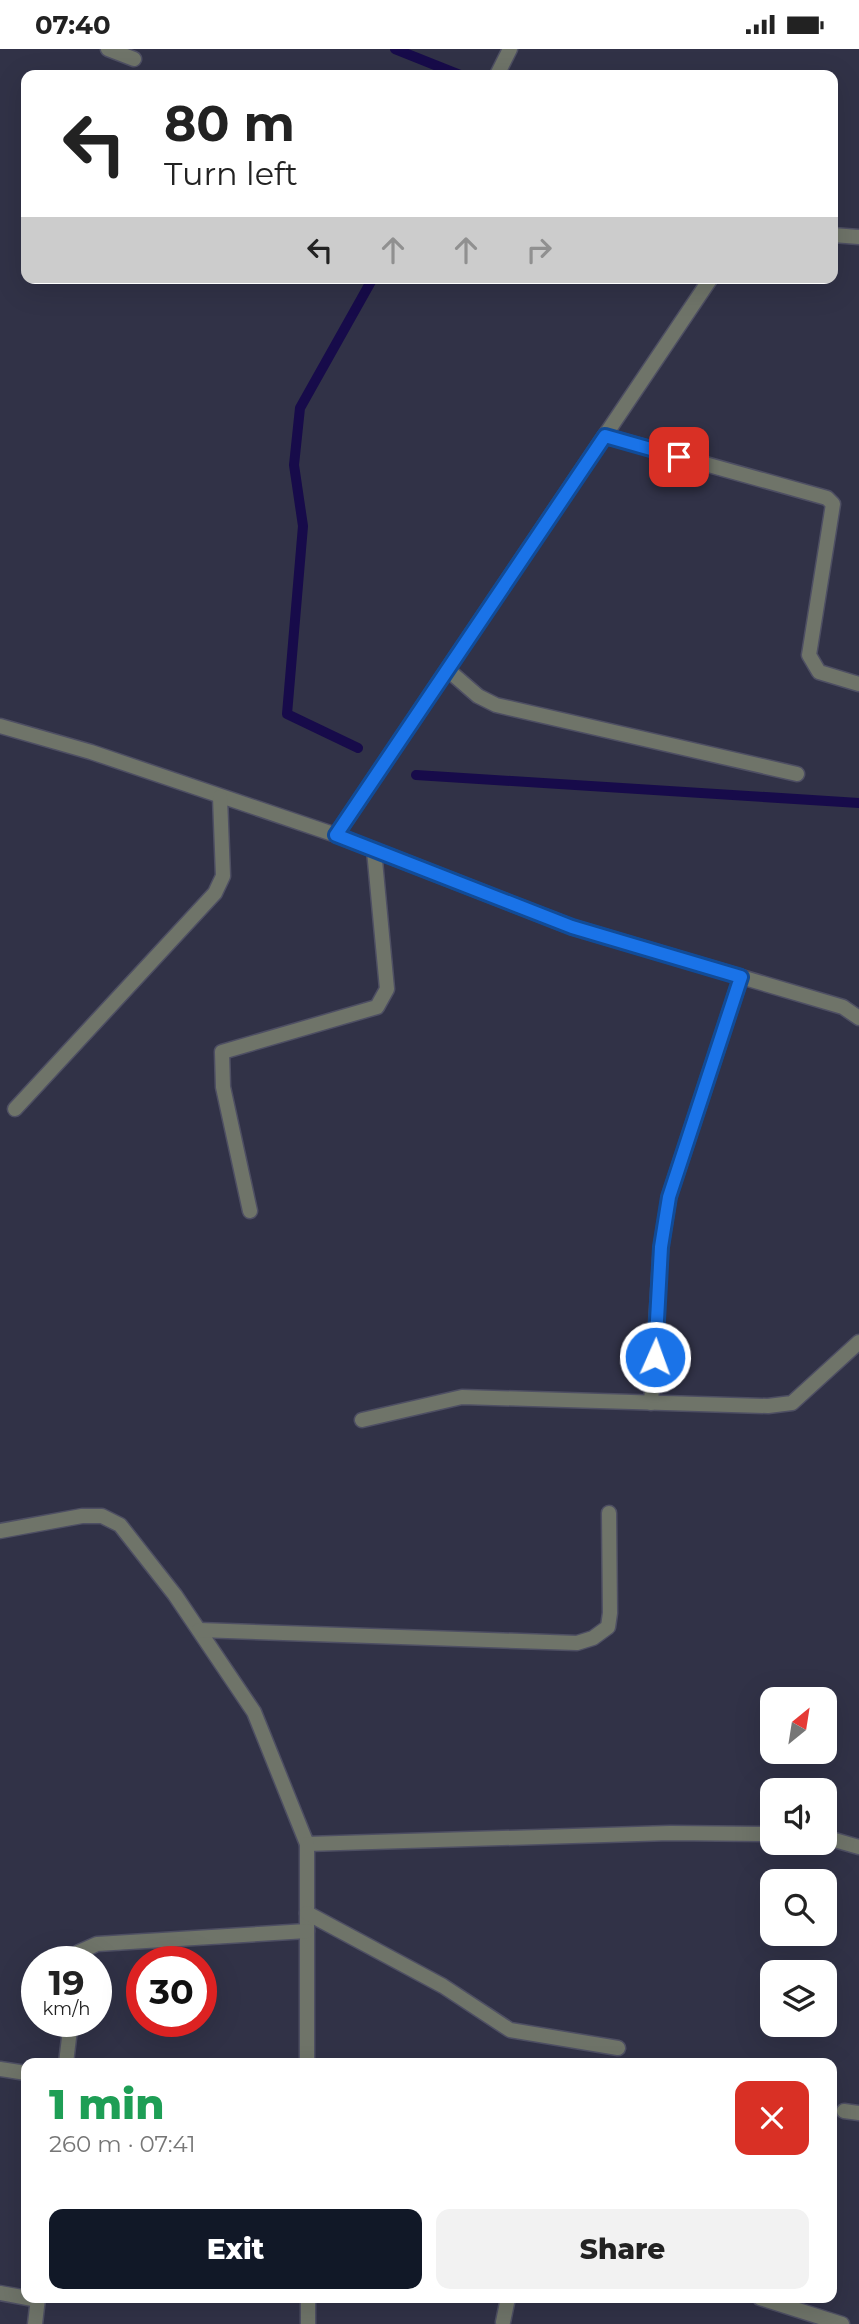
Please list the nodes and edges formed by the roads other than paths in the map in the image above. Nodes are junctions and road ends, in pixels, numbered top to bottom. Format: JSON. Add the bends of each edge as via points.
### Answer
{"nodes":[{"id":1,"x":108,"y":49,"type":"edge"},
{"id":2,"x":510,"y":49,"type":"edge"},
{"id":3,"x":134,"y":59,"type":"dead end"},
{"id":4,"x":500,"y":70,"type":"edge"},
{"id":5,"x":838,"y":235,"type":"edge"},
{"id":6,"x":859,"y":237,"type":"edge"},
{"id":7,"x":707,"y":284,"type":"edge"},
{"id":8,"x":605,"y":436,"type":"junction"},
{"id":9,"x":448,"y":670,"type":"junction"},
{"id":10,"x":859,"y":684,"type":"edge"},
{"id":11,"x":0,"y":726,"type":"edge"},
{"id":12,"x":797,"y":775,"type":"dead end"},
{"id":13,"x":220,"y":797,"type":"junction"},
{"id":14,"x":336,"y":835,"type":"junction"},
{"id":15,"x":374,"y":850,"type":"junction"},
{"id":16,"x":741,"y":977,"type":"junction"},
{"id":17,"x":843,"y":1007,"type":"junction"},
{"id":18,"x":859,"y":1009,"type":"edge"},
{"id":19,"x":859,"y":1019,"type":"edge"},
{"id":20,"x":15,"y":1109,"type":"dead end"},
{"id":21,"x":250,"y":1211,"type":"dead end"},
{"id":22,"x":859,"y":1342,"type":"edge"},
{"id":23,"x":651,"y":1403,"type":"junction"},
{"id":24,"x":362,"y":1420,"type":"dead end"},
{"id":25,"x":609,"y":1513,"type":"dead end"},
{"id":26,"x":0,"y":1531,"type":"edge"},
{"id":27,"x":199,"y":1630,"type":"junction"},
{"id":28,"x":760,"y":1834,"type":"edge"},
{"id":29,"x":837,"y":1841,"type":"edge"},
{"id":30,"x":307,"y":1844,"type":"junction"},
{"id":31,"x":859,"y":1847,"type":"edge"},
{"id":32,"x":307,"y":1913,"type":"junction"},
{"id":33,"x":307,"y":1931,"type":"junction"},
{"id":34,"x":92,"y":1946,"type":"edge"},
{"id":35,"x":69,"y":2037,"type":"edge"},
{"id":36,"x":618,"y":2048,"type":"dead end"},
{"id":37,"x":67,"y":2058,"type":"edge"},
{"id":38,"x":307,"y":2058,"type":"edge"},
{"id":39,"x":0,"y":2069,"type":"edge"},
{"id":40,"x":21,"y":2072,"type":"edge"},
{"id":41,"x":0,"y":2293,"type":"edge"},
{"id":42,"x":21,"y":2296,"type":"edge"},
{"id":43,"x":38,"y":2303,"type":"edge"},
{"id":44,"x":308,"y":2303,"type":"edge"},
{"id":45,"x":507,"y":2303,"type":"edge"},
{"id":46,"x":776,"y":2303,"type":"edge"},
{"id":47,"x":503,"y":2322,"type":"dead end"},
{"id":48,"x":35,"y":2324,"type":"edge"},
{"id":49,"x":308,"y":2324,"type":"edge"},
{"id":50,"x":842,"y":2324,"type":"edge"}],
"edges":[{"from":1,"to":3,"type":"street"},
{"from":2,"to":4,"type":"street"},
{"from":5,"to":6,"type":"street"},
{"from":7,"to":8,"type":"street"},
{"from":8,"to":9,"type":"street"},
{"from":8,"to":10,"type":"street","via":[[833,503],[809,655],[819,672]]},
{"from":9,"to":12,"type":"street","via":[[496,705]]},
{"from":9,"to":14,"type":"street"},
{"from":11,"to":13,"type":"street"},
{"from":13,"to":14,"type":"street"},
{"from":13,"to":20,"type":"street","via":[[223,876],[215,893]]},
{"from":14,"to":15,"type":"street"},
{"from":15,"to":16,"type":"street","via":[[572,927]]},
{"from":15,"to":21,"type":"street","via":[[387,989],[377,1007],[222,1052],[223,1087]]},
{"from":16,"to":17,"type":"street"},
{"from":16,"to":23,"type":"street","via":[[669,1197],[661,1247]]},
{"from":17,"to":18,"type":"street"},
{"from":17,"to":19,"type":"street"},
{"from":22,"to":23,"type":"street","via":[[792,1403]]},
{"from":23,"to":24,"type":"street","via":[[462,1397]]},
{"from":25,"to":27,"type":"street","via":[[608,1627],[576,1643]]},
{"from":26,"to":27,"type":"street","via":[[102,1516],[120,1525]]},
{"from":27,"to":30,"type":"street","via":[[254,1712]]},
{"from":28,"to":30,"type":"street"},
{"from":29,"to":31,"type":"street"},
{"from":30,"to":32,"type":"street"},
{"from":32,"to":33,"type":"street"},
{"from":32,"to":36,"type":"street","via":[[443,1986],[510,2030]]},
{"from":33,"to":34,"type":"street"},
{"from":33,"to":38,"type":"street"},
{"from":35,"to":37,"type":"street"},
{"from":39,"to":40,"type":"street"},
{"from":41,"to":42,"type":"street"},
{"from":43,"to":48,"type":"street"},
{"from":44,"to":49,"type":"street"},
{"from":45,"to":47,"type":"street"},
{"from":46,"to":50,"type":"street"}]}
